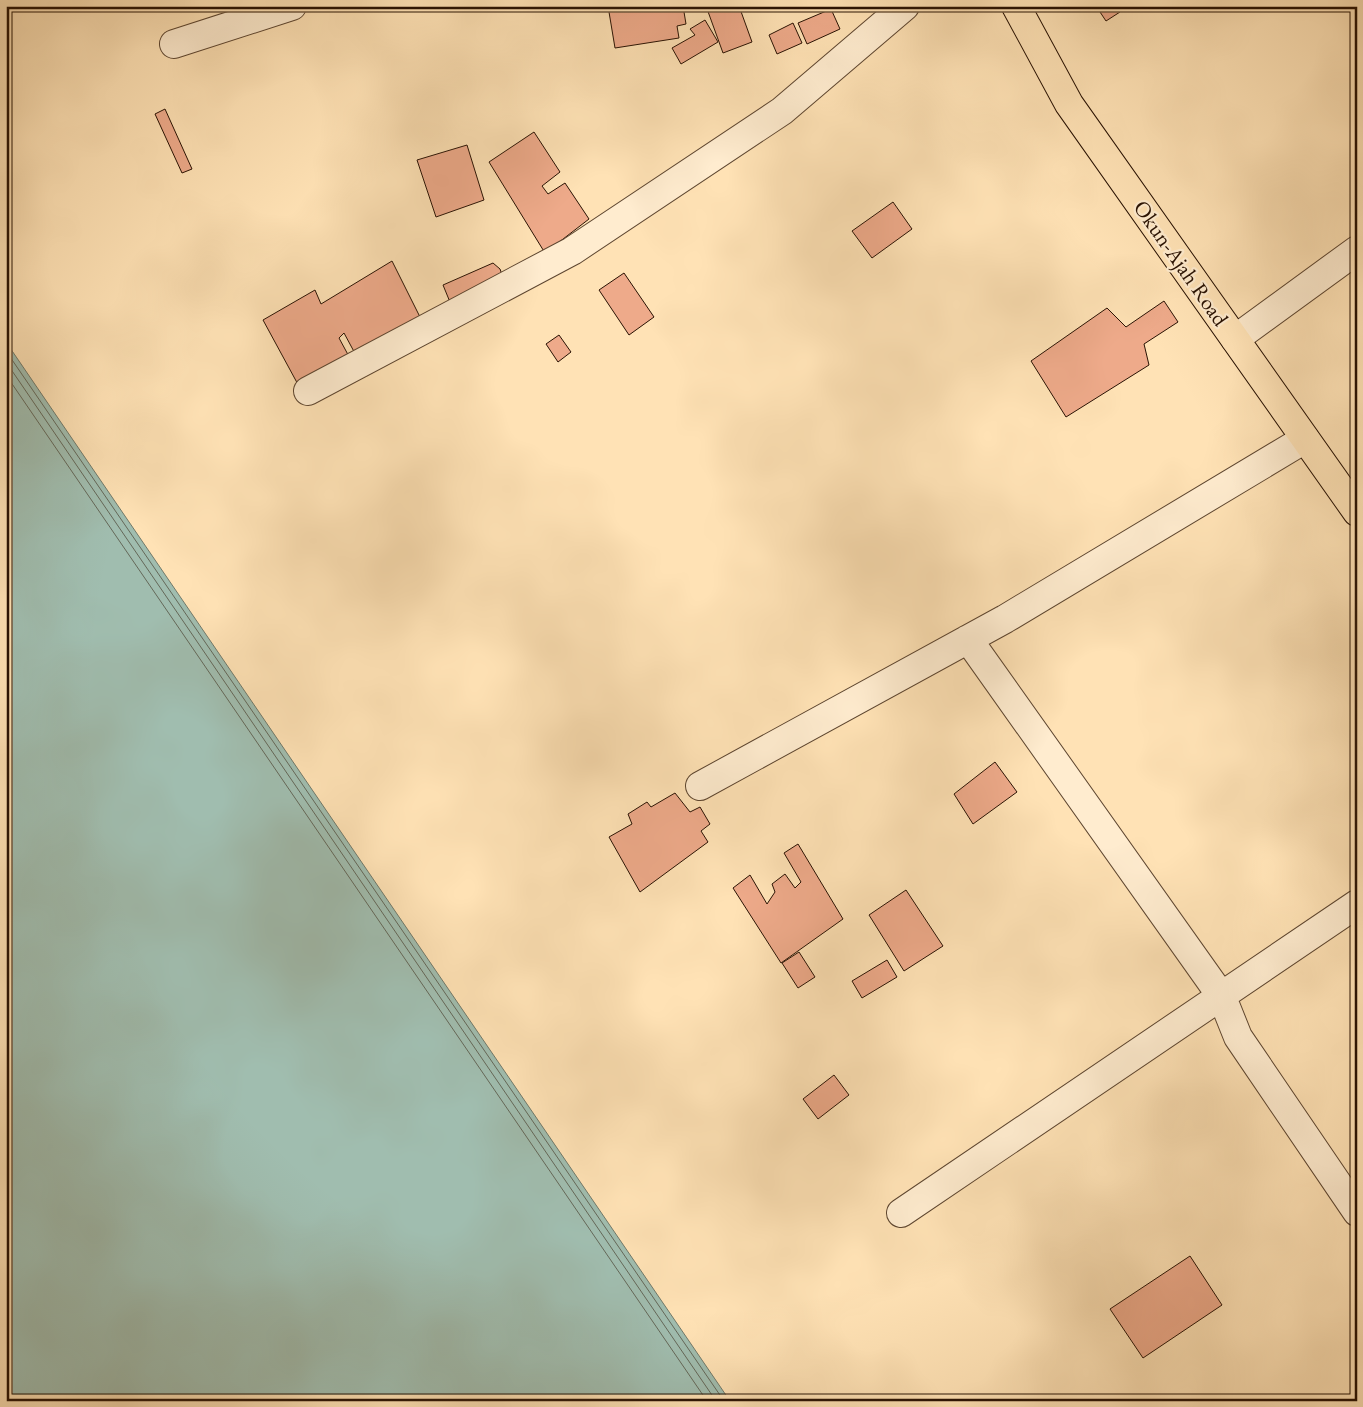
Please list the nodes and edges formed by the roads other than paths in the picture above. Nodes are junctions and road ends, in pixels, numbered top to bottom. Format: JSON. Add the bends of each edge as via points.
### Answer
{"nodes":[{"id":1,"x":292,"y":6,"type":"edge"},
{"id":2,"x":905,"y":6,"type":"edge"},
{"id":3,"x":1016,"y":6,"type":"edge"},
{"id":4,"x":174,"y":44,"type":"dead end"},
{"id":5,"x":1357,"y":250,"type":"edge"},
{"id":6,"x":1235,"y":339,"type":"junction"},
{"id":7,"x":308,"y":391,"type":"dead end"},
{"id":8,"x":1305,"y":439,"type":"junction"},
{"id":9,"x":1357,"y":512,"type":"edge"},
{"id":10,"x":968,"y":639,"type":"junction"},
{"id":11,"x":700,"y":786,"type":"dead end"},
{"id":12,"x":1357,"y":904,"type":"edge"},
{"id":13,"x":1222,"y":997,"type":"junction"},
{"id":14,"x":1357,"y":1212,"type":"edge"},
{"id":15,"x":901,"y":1213,"type":"dead end"}],
"edges":[{"from":1,"to":4,"type":"street"},
{"from":2,"to":7,"type":"street","via":[[782,111],[572,251]]},
{"from":3,"to":6,"type":"main road","name":"Okun-Ajah Road","via":[[1069,104]]},
{"from":5,"to":6,"type":"street"},
{"from":6,"to":8,"type":"main road","name":"Okun-Ajah Road"},
{"from":8,"to":9,"type":"main road","name":"Okun-Ajah Road"},
{"from":8,"to":10,"type":"street"},
{"from":10,"to":11,"type":"street"},
{"from":10,"to":13,"type":"street"},
{"from":12,"to":13,"type":"street"},
{"from":13,"to":14,"type":"street","via":[[1238,1036]]},
{"from":13,"to":15,"type":"street"}]}
